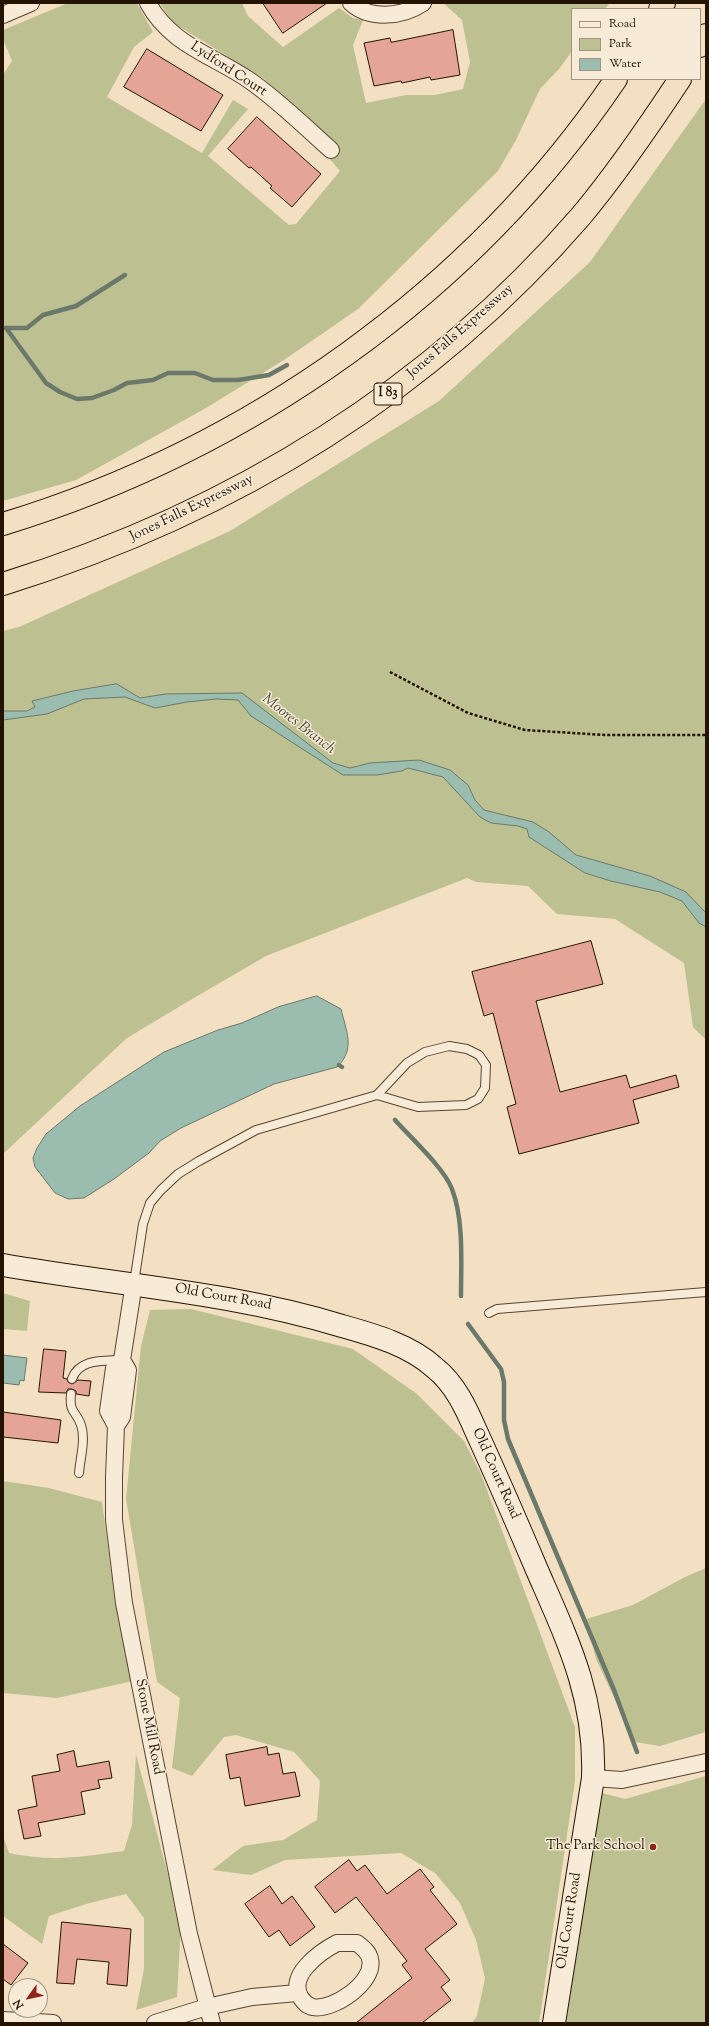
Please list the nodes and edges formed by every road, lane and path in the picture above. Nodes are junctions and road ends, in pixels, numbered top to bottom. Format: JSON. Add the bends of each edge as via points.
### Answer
{"nodes":[{"id":1,"x":31,"y":3,"type":"edge"},
{"id":2,"x":148,"y":3,"type":"edge"},
{"id":3,"x":351,"y":3,"type":"edge"},
{"id":4,"x":423,"y":3,"type":"edge"},
{"id":5,"x":3,"y":15,"type":"edge"},
{"id":6,"x":706,"y":35,"type":"edge"},
{"id":7,"x":701,"y":44,"type":"edge"},
{"id":8,"x":615,"y":80,"type":"edge"},
{"id":9,"x":679,"y":80,"type":"edge"},
{"id":10,"x":331,"y":150,"type":"dead end"},
{"id":11,"x":3,"y":524,"type":"edge"},
{"id":12,"x":3,"y":584,"type":"edge"},
{"id":13,"x":390,"y":672,"type":"dead end"},
{"id":14,"x":706,"y":735,"type":"edge"},
{"id":15,"x":377,"y":1095,"type":"junction"},
{"id":16,"x":3,"y":1265,"type":"edge"},
{"id":17,"x":134,"y":1284,"type":"junction"},
{"id":18,"x":706,"y":1292,"type":"edge"},
{"id":19,"x":488,"y":1313,"type":"dead end"},
{"id":20,"x":122,"y":1360,"type":"junction"},
{"id":21,"x":72,"y":1379,"type":"dead end"},
{"id":22,"x":70,"y":1394,"type":"dead end"},
{"id":23,"x":79,"y":1473,"type":"dead end"},
{"id":24,"x":706,"y":1762,"type":"edge"},
{"id":25,"x":593,"y":1778,"type":"junction"},
{"id":26,"x":297,"y":1993,"type":"junction"},
{"id":27,"x":207,"y":2007,"type":"junction"},
{"id":28,"x":3,"y":2020,"type":"edge"},
{"id":29,"x":53,"y":2023,"type":"edge"},
{"id":30,"x":155,"y":2023,"type":"edge"},
{"id":31,"x":212,"y":2023,"type":"edge"},
{"id":32,"x":554,"y":2023,"type":"edge"}],
"edges":[{"from":1,"to":5,"type":"street"},
{"from":2,"to":10,"type":"street","name":"Lydford Court","via":[[156,18],[172,34],[249,80]]},
{"from":3,"to":4,"type":"street","via":[[370,13],[389,15],[402,13]]},
{"from":6,"to":7,"type":"highway"},
{"from":8,"to":11,"type":"highway","via":[[539,178],[482,240],[420,296],[305,384],[198,446],[89,495]]},
{"from":9,"to":12,"type":"highway","name":"Jones Falls Expressway","number":"I 83","via":[[642,136],[581,215],[519,281],[456,340],[394,389],[296,456],[226,495],[109,548]]},
{"from":13,"to":14,"type":"path","via":[[468,713],[525,730],[605,735]]},
{"from":15,"to":15,"type":"lane","via":[[407,1063],[425,1052],[449,1046],[467,1048],[479,1055],[486,1065],[485,1088],[478,1099],[466,1105],[418,1107]]},
{"from":15,"to":17,"type":"lane","via":[[256,1130],[178,1174],[150,1203],[143,1224]]},
{"from":16,"to":17,"type":"main road","name":"Old Court Road"},
{"from":17,"to":20,"type":"street","name":"Stone Mill Road"},
{"from":17,"to":25,"type":"main road","name":"Old Court Road","via":[[254,1303],[353,1329],[409,1350],[424,1359],[446,1379],[464,1405],[565,1635],[589,1710],[594,1754]]},
{"from":18,"to":19,"type":"lane","via":[[497,1309]]},
{"from":20,"to":21,"type":"lane","via":[[82,1365]]},
{"from":20,"to":27,"type":"street","name":"Stone Mill Road","via":[[128,1370],[122,1417],[116,1426],[114,1520],[124,1603],[189,1934]]},
{"from":22,"to":23,"type":"lane","via":[[70,1408],[81,1425],[83,1437]]},
{"from":24,"to":25,"type":"street","via":[[622,1780]]},
{"from":25,"to":32,"type":"main road","name":"Old Court Road"},
{"from":26,"to":26,"type":"street","via":[[305,2003],[313,2007],[326,2007],[338,2002],[364,1982],[370,1971],[370,1959],[357,1943],[337,1943],[305,1969],[299,1977]]},
{"from":26,"to":27,"type":"street","via":[[252,1997]]},
{"from":27,"to":30,"type":"street"},
{"from":27,"to":31,"type":"street","name":"Stone Mill Road"},
{"from":28,"to":29,"type":"street"}]}
